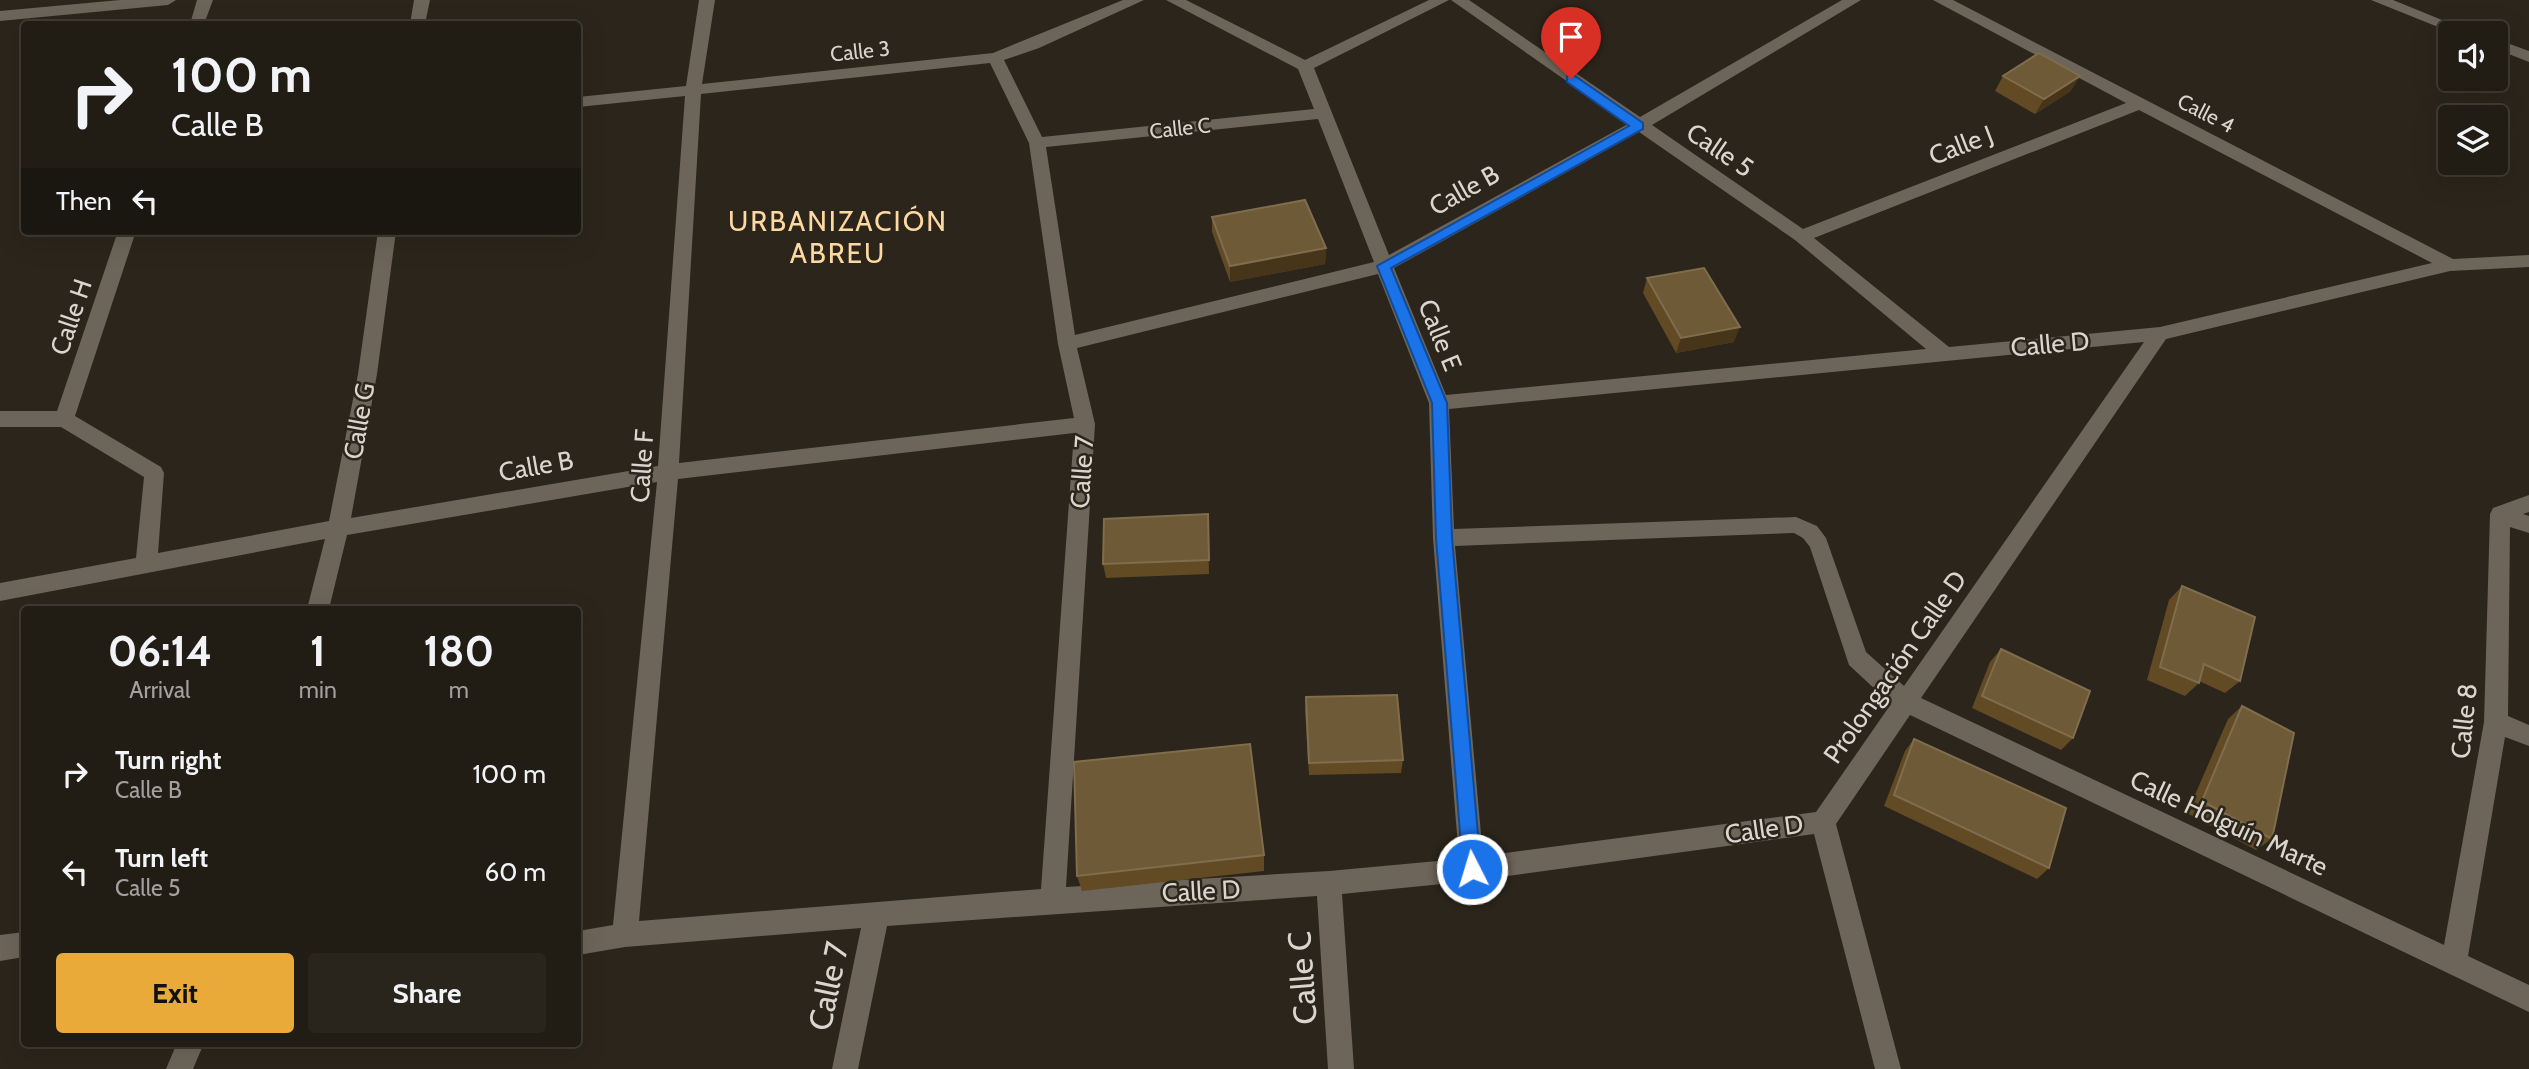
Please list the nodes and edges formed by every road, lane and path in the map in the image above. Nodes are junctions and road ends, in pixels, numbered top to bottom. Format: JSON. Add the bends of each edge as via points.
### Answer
{"nodes":[{"id":1,"x":168,"y":0,"type":"edge"},
{"id":2,"x":205,"y":0,"type":"edge"},
{"id":3,"x":422,"y":0,"type":"edge"},
{"id":4,"x":707,"y":0,"type":"edge"},
{"id":5,"x":1136,"y":0,"type":"edge"},
{"id":6,"x":1174,"y":0,"type":"edge"},
{"id":7,"x":1441,"y":0,"type":"edge"},
{"id":8,"x":1459,"y":0,"type":"edge"},
{"id":9,"x":1853,"y":0,"type":"edge"},
{"id":10,"x":1941,"y":0,"type":"edge"},
{"id":11,"x":2379,"y":0,"type":"edge"},
{"id":12,"x":116,"y":2,"type":"edge"},
{"id":13,"x":0,"y":16,"type":"edge"},
{"id":14,"x":198,"y":21,"type":"edge"},
{"id":15,"x":418,"y":21,"type":"edge"},
{"id":16,"x":2438,"y":22,"type":"edge"},
{"id":17,"x":2508,"y":49,"type":"edge"},
{"id":18,"x":2529,"y":57,"type":"edge"},
{"id":19,"x":995,"y":58,"type":"junction"},
{"id":20,"x":1305,"y":66,"type":"junction"},
{"id":21,"x":693,"y":90,"type":"junction"},
{"id":22,"x":581,"y":102,"type":"edge"},
{"id":23,"x":2139,"y":104,"type":"junction"},
{"id":24,"x":1323,"y":113,"type":"junction"},
{"id":25,"x":1638,"y":126,"type":"junction"},
{"id":26,"x":1037,"y":143,"type":"junction"},
{"id":27,"x":126,"y":235,"type":"edge"},
{"id":28,"x":387,"y":235,"type":"edge"},
{"id":29,"x":1801,"y":236,"type":"junction"},
{"id":30,"x":2529,"y":261,"type":"edge"},
{"id":31,"x":2450,"y":265,"type":"junction"},
{"id":32,"x":1384,"y":266,"type":"junction"},
{"id":33,"x":2161,"y":334,"type":"junction"},
{"id":34,"x":1068,"y":344,"type":"junction"},
{"id":35,"x":1944,"y":354,"type":"junction"},
{"id":36,"x":1439,"y":403,"type":"junction"},
{"id":37,"x":0,"y":419,"type":"edge"},
{"id":38,"x":64,"y":419,"type":"junction"},
{"id":39,"x":1085,"y":425,"type":"junction"},
{"id":40,"x":668,"y":472,"type":"junction"},
{"id":41,"x":2529,"y":503,"type":"edge"},
{"id":42,"x":2500,"y":514,"type":"junction"},
{"id":43,"x":2529,"y":524,"type":"edge"},
{"id":44,"x":339,"y":528,"type":"junction"},
{"id":45,"x":1444,"y":538,"type":"junction"},
{"id":46,"x":146,"y":566,"type":"junction"},
{"id":47,"x":0,"y":592,"type":"edge"},
{"id":48,"x":319,"y":606,"type":"edge"},
{"id":49,"x":1904,"y":701,"type":"junction"},
{"id":50,"x":2496,"y":722,"type":"junction"},
{"id":51,"x":2529,"y":736,"type":"edge"},
{"id":52,"x":1823,"y":821,"type":"junction"},
{"id":53,"x":1472,"y":869,"type":"junction"},
{"id":54,"x":1329,"y":883,"type":"junction"},
{"id":55,"x":1053,"y":900,"type":"junction"},
{"id":56,"x":876,"y":916,"type":"junction"},
{"id":57,"x":625,"y":935,"type":"junction"},
{"id":58,"x":581,"y":942,"type":"edge"},
{"id":59,"x":21,"y":946,"type":"edge"},
{"id":60,"x":0,"y":948,"type":"edge"},
{"id":61,"x":2454,"y":962,"type":"junction"},
{"id":62,"x":2529,"y":999,"type":"edge"},
{"id":63,"x":189,"y":1047,"type":"edge"},
{"id":64,"x":178,"y":1069,"type":"edge"},
{"id":65,"x":845,"y":1069,"type":"edge"},
{"id":66,"x":1341,"y":1069,"type":"edge"},
{"id":67,"x":1888,"y":1069,"type":"edge"}],
"edges":[{"from":1,"to":12,"type":"street"},
{"from":2,"to":14,"type":"street"},
{"from":3,"to":15,"type":"street"},
{"from":4,"to":21,"type":"street","name":"Calle F"},
{"from":5,"to":19,"type":"street","name":"Calle 3"},
{"from":6,"to":20,"type":"street"},
{"from":7,"to":20,"type":"street"},
{"from":8,"to":25,"type":"street","name":"Calle 5"},
{"from":9,"to":25,"type":"street","name":"Calle B"},
{"from":10,"to":23,"type":"street","name":"Calle 4"},
{"from":11,"to":16,"type":"street"},
{"from":12,"to":13,"type":"street"},
{"from":17,"to":18,"type":"street"},
{"from":19,"to":21,"type":"street","name":"Calle 3"},
{"from":19,"to":26,"type":"street","name":"Calle 7"},
{"from":20,"to":24,"type":"street","name":"Calle E"},
{"from":21,"to":22,"type":"street","name":"Calle 3"},
{"from":21,"to":40,"type":"street","name":"Calle F"},
{"from":23,"to":29,"type":"street","name":"Calle J"},
{"from":23,"to":31,"type":"street","name":"Calle 4"},
{"from":24,"to":26,"type":"street","name":"Calle C"},
{"from":24,"to":32,"type":"street","name":"Calle E"},
{"from":25,"to":29,"type":"street","name":"Calle 5"},
{"from":25,"to":32,"type":"street","name":"Calle B"},
{"from":26,"to":34,"type":"street","name":"Calle 7"},
{"from":27,"to":38,"type":"street","name":"Calle H"},
{"from":28,"to":44,"type":"street","name":"Calle G","via":[[376,323]]},
{"from":29,"to":35,"type":"street","name":"Calle 5"},
{"from":30,"to":31,"type":"street","name":"Calle D"},
{"from":31,"to":33,"type":"street","name":"Calle D"},
{"from":32,"to":34,"type":"street","name":"Calle B"},
{"from":32,"to":36,"type":"street","name":"Calle E"},
{"from":33,"to":35,"type":"street","name":"Calle D"},
{"from":33,"to":49,"type":"street","name":"Prolongación Calle D"},
{"from":34,"to":39,"type":"street","name":"Calle 7"},
{"from":35,"to":36,"type":"street","name":"Calle D"},
{"from":36,"to":45,"type":"street","name":"Calle E"},
{"from":37,"to":38,"type":"street"},
{"from":38,"to":46,"type":"street","via":[[154,473]]},
{"from":39,"to":40,"type":"street","name":"Calle B"},
{"from":39,"to":55,"type":"street","name":"Calle 7"},
{"from":40,"to":44,"type":"street","name":"Calle B"},
{"from":40,"to":57,"type":"street","name":"Calle F"},
{"from":41,"to":42,"type":"street"},
{"from":42,"to":43,"type":"street"},
{"from":42,"to":50,"type":"street","name":"Calle 8"},
{"from":44,"to":46,"type":"street","name":"Calle B"},
{"from":44,"to":48,"type":"street","name":"Calle G"},
{"from":45,"to":49,"type":"street","name":"Calle Holguín Marte","via":[[1796,525],[1810,532],[1819,544],[1857,658]]},
{"from":45,"to":53,"type":"street","name":"Calle E"},
{"from":46,"to":47,"type":"street","name":"Calle B"},
{"from":49,"to":52,"type":"street","name":"Prolongación Calle D"},
{"from":49,"to":61,"type":"street","name":"Calle Holguín Marte"},
{"from":50,"to":51,"type":"street"},
{"from":50,"to":61,"type":"street","name":"Calle 8"},
{"from":52,"to":53,"type":"street","name":"Calle D"},
{"from":52,"to":67,"type":"street"},
{"from":53,"to":54,"type":"street","name":"Calle D"},
{"from":54,"to":55,"type":"street","name":"Calle D"},
{"from":54,"to":66,"type":"street","name":"Calle C"},
{"from":55,"to":56,"type":"street","name":"Calle D"},
{"from":56,"to":57,"type":"street","name":"Calle D"},
{"from":56,"to":65,"type":"street","name":"Calle 7"},
{"from":57,"to":58,"type":"street","name":"Calle D"},
{"from":59,"to":60,"type":"street"},
{"from":61,"to":62,"type":"street","name":"Calle Holguín Marte"},
{"from":63,"to":64,"type":"street"}]}
